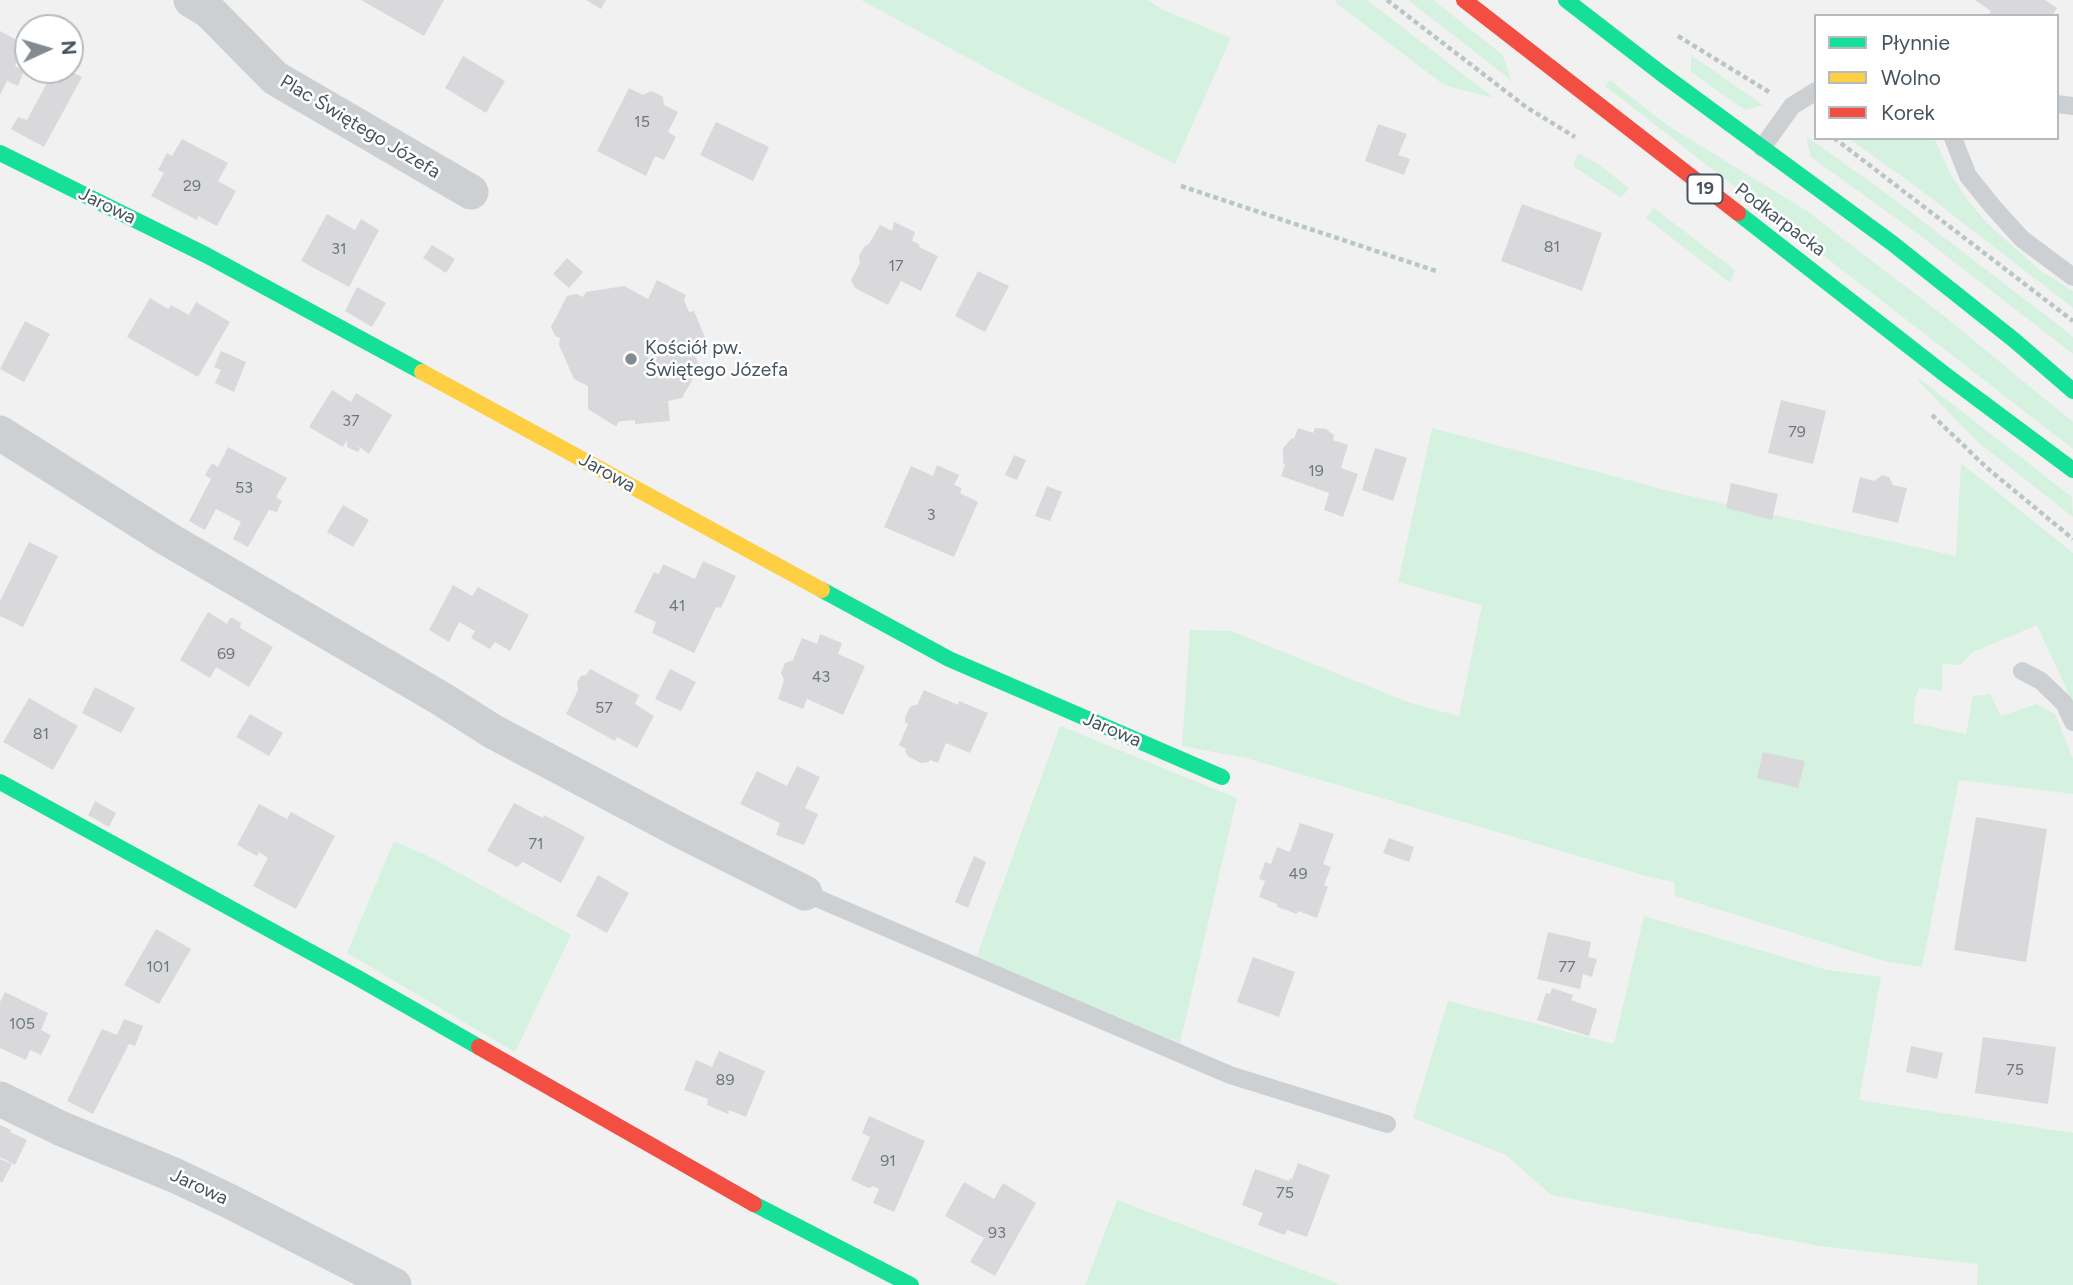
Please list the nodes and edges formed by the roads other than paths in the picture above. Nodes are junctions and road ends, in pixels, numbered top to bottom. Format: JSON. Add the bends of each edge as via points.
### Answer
{"nodes":[{"id":1,"x":191,"y":0,"type":"edge"},
{"id":2,"x":1464,"y":0,"type":"edge"},
{"id":3,"x":1566,"y":0,"type":"edge"},
{"id":4,"x":1814,"y":92,"type":"edge"},
{"id":5,"x":1954,"y":140,"type":"edge"},
{"id":6,"x":1762,"y":148,"type":"junction"},
{"id":7,"x":0,"y":153,"type":"edge"},
{"id":8,"x":471,"y":192,"type":"dead end"},
{"id":9,"x":2073,"y":277,"type":"edge"},
{"id":10,"x":2073,"y":391,"type":"edge"},
{"id":11,"x":0,"y":433,"type":"edge"},
{"id":12,"x":2073,"y":470,"type":"edge"},
{"id":13,"x":2022,"y":671,"type":"dead end"},
{"id":14,"x":2073,"y":722,"type":"edge"},
{"id":15,"x":1222,"y":777,"type":"dead end"},
{"id":16,"x":0,"y":782,"type":"edge"},
{"id":17,"x":805,"y":893,"type":"joint"},
{"id":18,"x":0,"y":1099,"type":"edge"},
{"id":19,"x":1387,"y":1124,"type":"dead end"},
{"id":20,"x":394,"y":1285,"type":"edge"},
{"id":21,"x":911,"y":1285,"type":"edge"}],
"edges":[{"from":1,"to":8,"type":"street","name":"Plac Świętego Józefa","via":[[275,78]]},
{"from":2,"to":12,"type":"main road","name":"Podkarpacka","number":"19"},
{"from":3,"to":6,"type":"main road"},
{"from":4,"to":6,"type":"lane","via":[[1792,106]]},
{"from":5,"to":9,"type":"lane","via":[[1968,176],[1993,207],[2022,239]]},
{"from":6,"to":10,"type":"main road","via":[[1892,243]]},
{"from":7,"to":15,"type":"main road","name":"Jarowa","via":[[206,255],[949,659]]},
{"from":11,"to":17,"type":"street","via":[[492,731]]},
{"from":13,"to":14,"type":"lane","via":[[2041,681],[2064,703]]},
{"from":16,"to":21,"type":"main road","via":[[358,978],[772,1215]]},
{"from":17,"to":19,"type":"lane","via":[[1230,1074]]},
{"from":18,"to":20,"type":"street","name":"Jarowa","via":[[229,1200]]}]}
